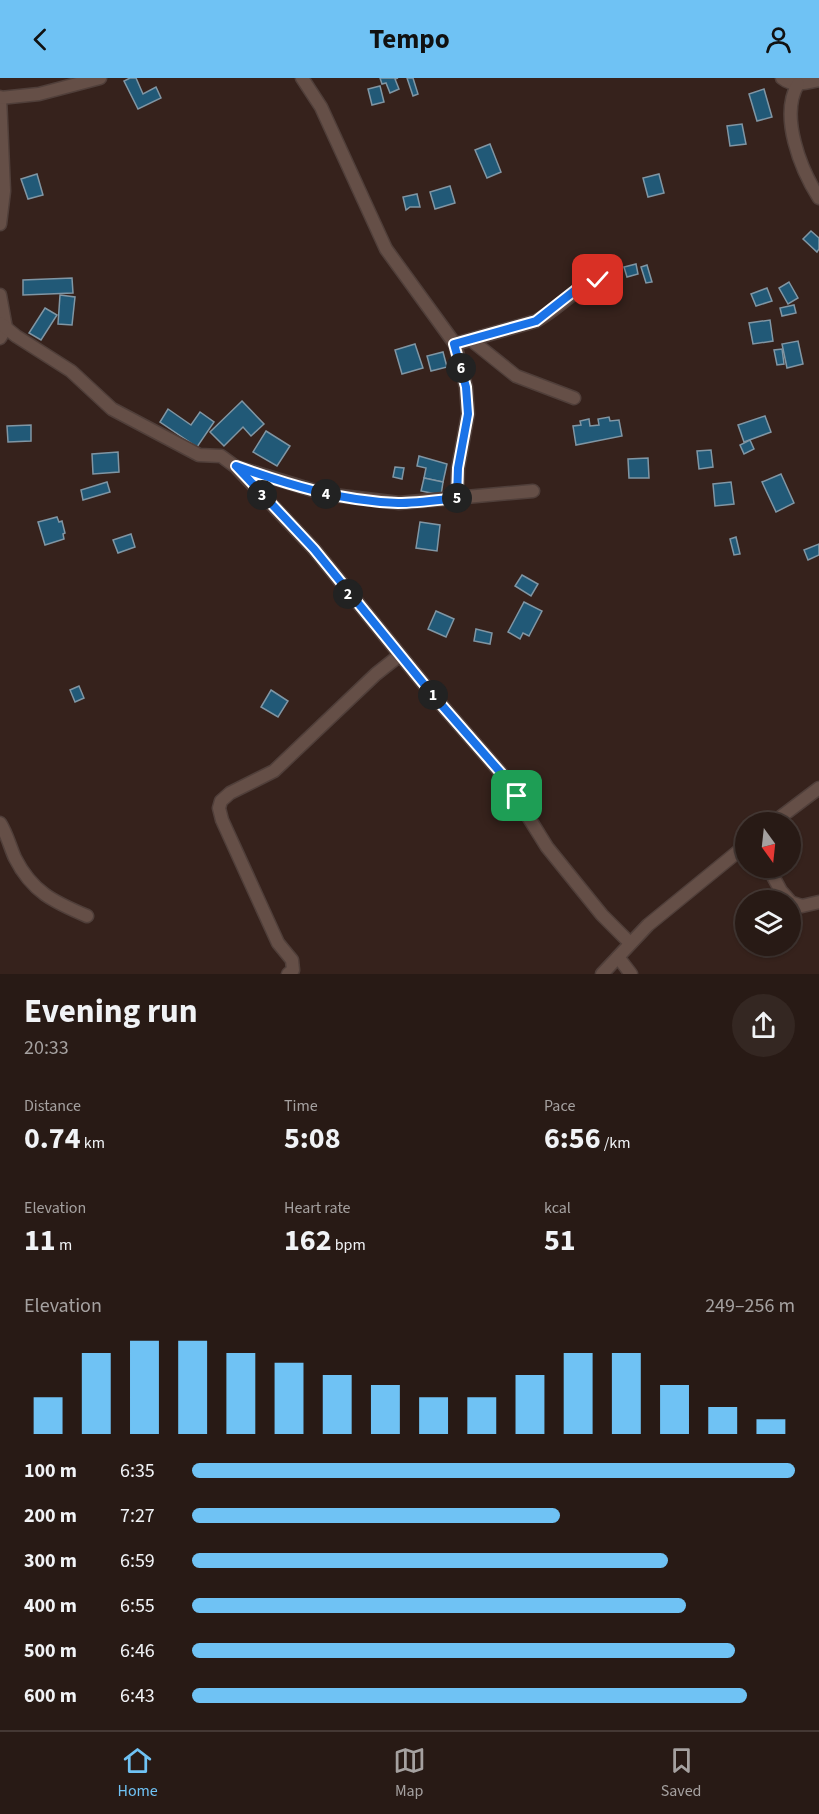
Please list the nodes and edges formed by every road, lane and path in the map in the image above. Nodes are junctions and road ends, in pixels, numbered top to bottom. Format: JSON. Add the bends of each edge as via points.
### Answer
{"nodes":[{"id":1,"x":100,"y":78,"type":"edge"},
{"id":2,"x":302,"y":78,"type":"edge"},
{"id":3,"x":782,"y":78,"type":"edge"},
{"id":4,"x":819,"y":80,"type":"edge"},
{"id":5,"x":798,"y":84,"type":"junction"},
{"id":6,"x":0,"y":98,"type":"edge"},
{"id":7,"x":819,"y":198,"type":"edge"},
{"id":8,"x":0,"y":224,"type":"edge"},
{"id":9,"x":598,"y":280,"type":"dead end"},
{"id":10,"x":0,"y":295,"type":"edge"},
{"id":11,"x":2,"y":330,"type":"edge"},
{"id":12,"x":471,"y":340,"type":"junction"},
{"id":13,"x":454,"y":344,"type":"junction"},
{"id":14,"x":574,"y":398,"type":"dead end"},
{"id":15,"x":236,"y":466,"type":"junction"},
{"id":16,"x":533,"y":491,"type":"dead end"},
{"id":17,"x":457,"y":498,"type":"junction"},
{"id":18,"x":400,"y":655,"type":"junction"},
{"id":19,"x":819,"y":788,"type":"edge"},
{"id":20,"x":787,"y":812,"type":"edge"},
{"id":21,"x":0,"y":823,"type":"edge"},
{"id":22,"x":735,"y":854,"type":"edge"},
{"id":23,"x":819,"y":902,"type":"edge"},
{"id":24,"x":801,"y":906,"type":"edge"},
{"id":25,"x":87,"y":916,"type":"dead end"},
{"id":26,"x":630,"y":943,"type":"junction"},
{"id":27,"x":618,"y":957,"type":"junction"},
{"id":28,"x":288,"y":974,"type":"edge"},
{"id":29,"x":602,"y":974,"type":"edge"},
{"id":30,"x":631,"y":974,"type":"edge"}],
"edges":[{"from":1,"to":6,"type":"street","via":[[39,94]]},
{"from":2,"to":13,"type":"street","via":[[321,107],[386,249]]},
{"from":3,"to":5,"type":"street"},
{"from":4,"to":5,"type":"street"},
{"from":5,"to":7,"type":"street","via":[[791,112],[794,135],[799,161]]},
{"from":6,"to":8,"type":"street","via":[[4,191]]},
{"from":9,"to":12,"type":"street","via":[[578,288],[536,321]]},
{"from":10,"to":11,"type":"street"},
{"from":11,"to":15,"type":"street","via":[[71,370],[112,409],[199,455],[221,456]]},
{"from":12,"to":13,"type":"street"},
{"from":12,"to":14,"type":"street","via":[[516,376]]},
{"from":13,"to":17,"type":"street","via":[[466,387],[468,414]]},
{"from":15,"to":17,"type":"street","via":[[300,488],[358,499],[399,503]]},
{"from":15,"to":18,"type":"street","via":[[314,549]]},
{"from":16,"to":17,"type":"street"},
{"from":18,"to":26,"type":"street","via":[[501,773],[560,864]]},
{"from":18,"to":28,"type":"street","via":[[274,771],[221,801],[222,820],[278,943],[292,960],[293,970]]},
{"from":19,"to":20,"type":"street"},
{"from":21,"to":25,"type":"street","via":[[24,876],[57,903]]},
{"from":22,"to":26,"type":"street"},
{"from":23,"to":24,"type":"street"},
{"from":26,"to":27,"type":"street"},
{"from":27,"to":29,"type":"street"},
{"from":27,"to":30,"type":"street"}]}
